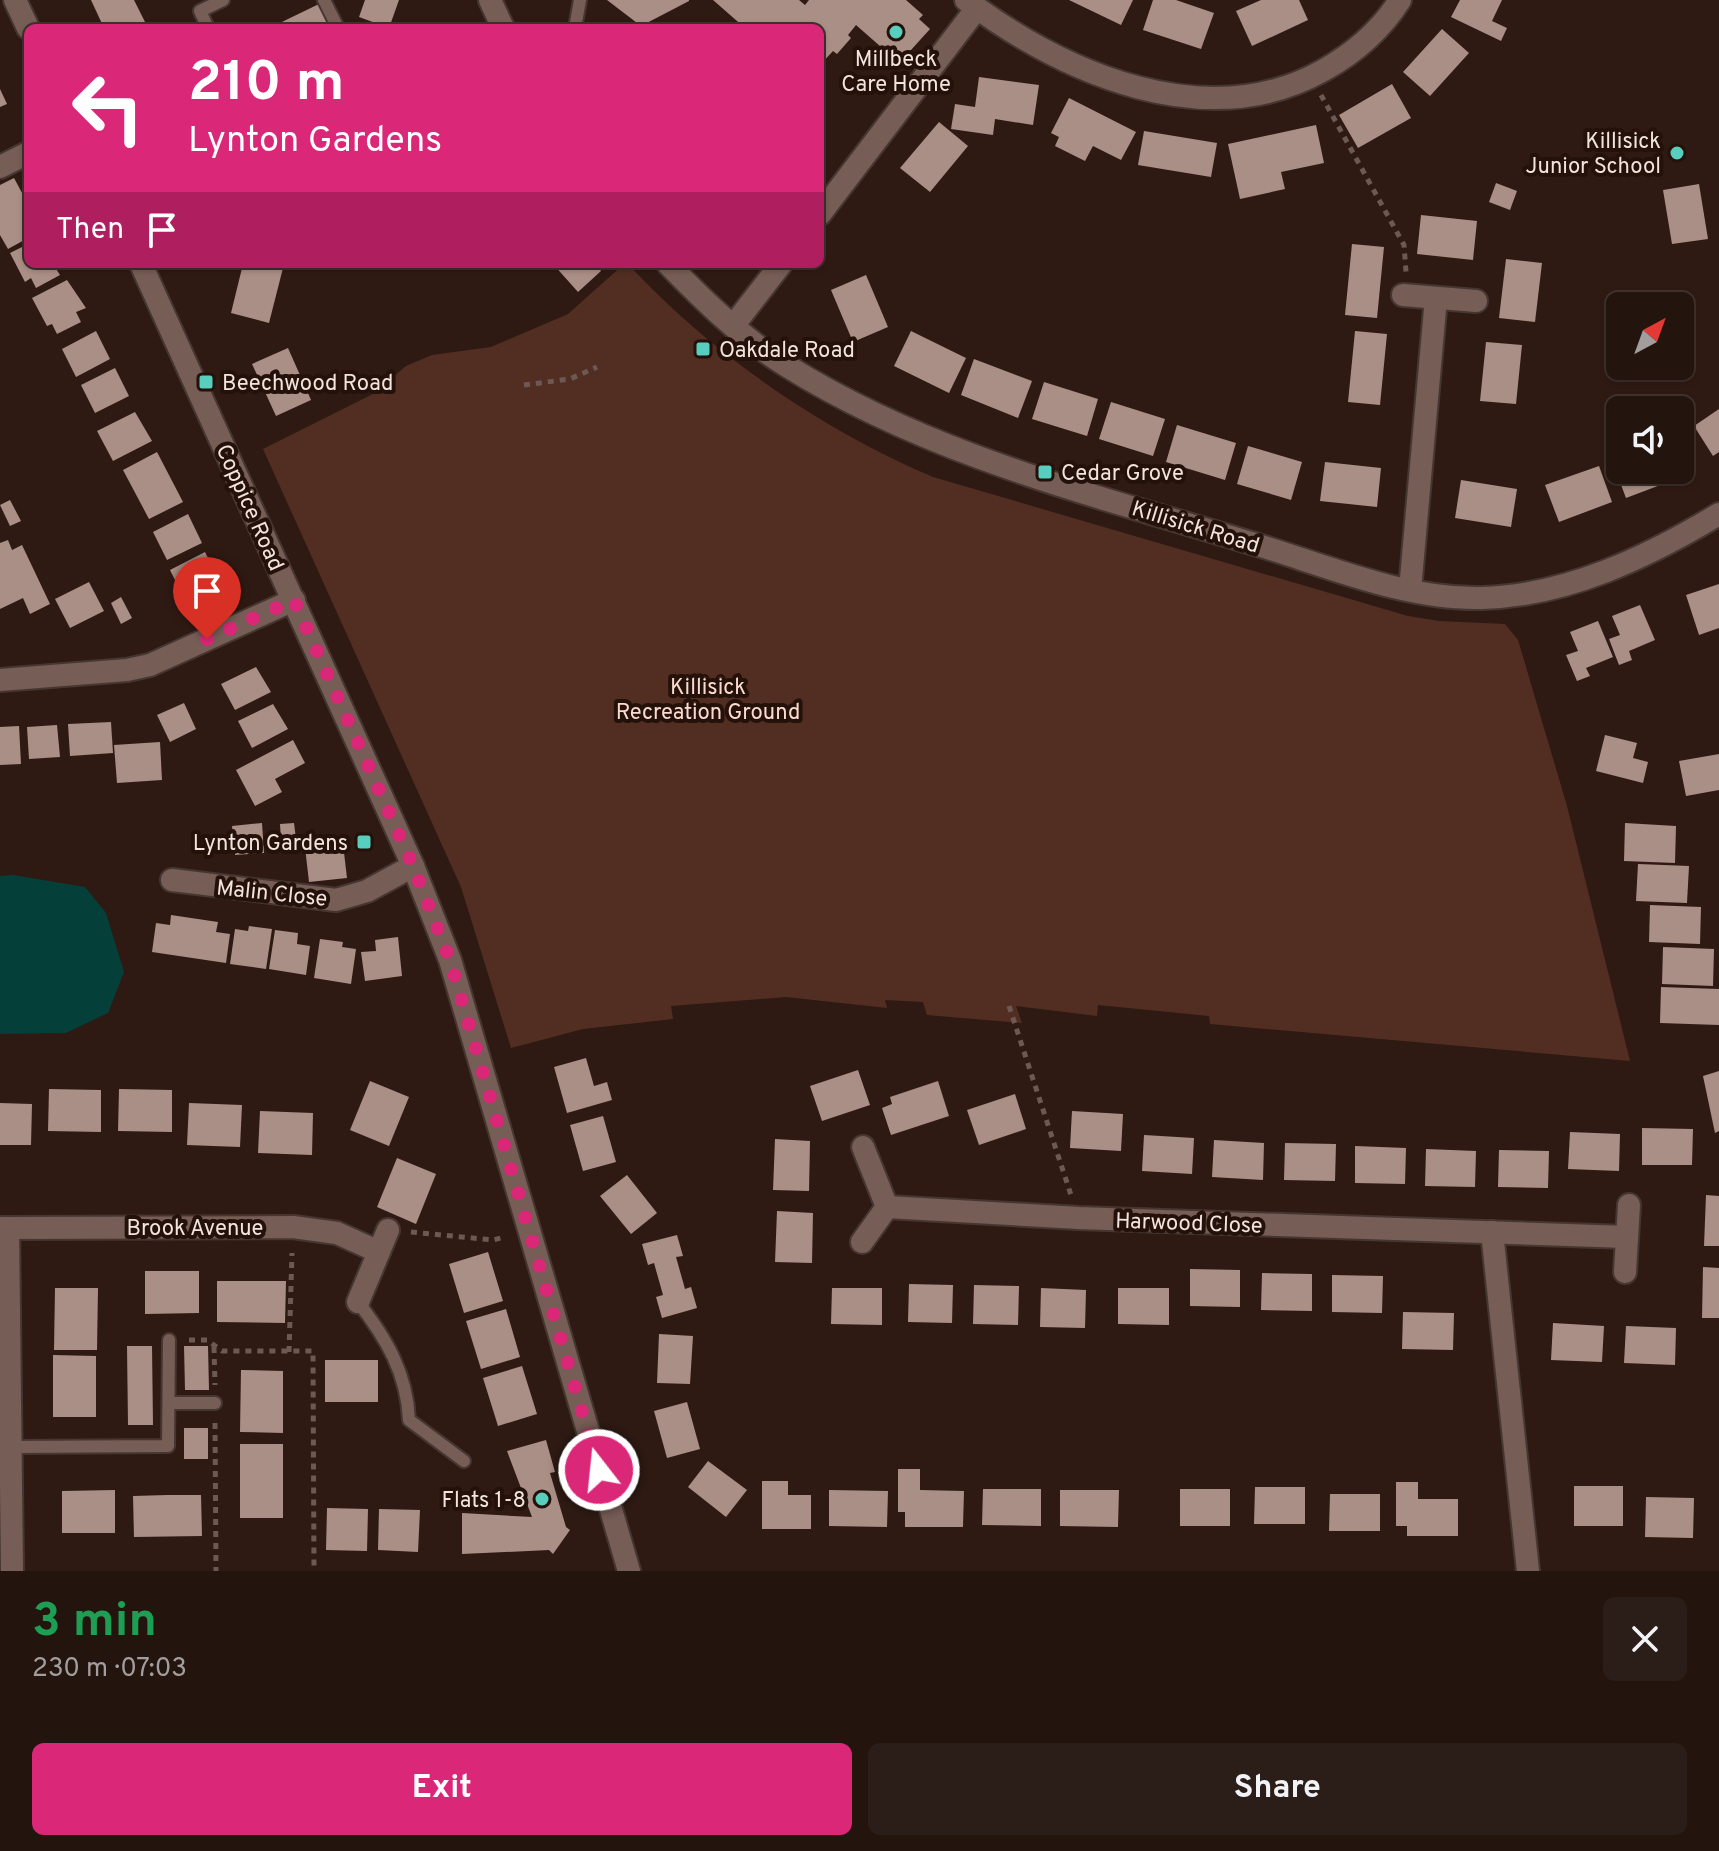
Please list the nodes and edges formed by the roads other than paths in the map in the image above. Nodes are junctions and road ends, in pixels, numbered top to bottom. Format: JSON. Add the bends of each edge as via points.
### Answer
{"nodes":[{"id":1,"x":15,"y":0,"type":"edge"},
{"id":2,"x":223,"y":0,"type":"edge"},
{"id":3,"x":324,"y":0,"type":"edge"},
{"id":4,"x":490,"y":0,"type":"edge"},
{"id":5,"x":580,"y":0,"type":"edge"},
{"id":6,"x":1400,"y":0,"type":"edge"},
{"id":7,"x":971,"y":4,"type":"edge"},
{"id":8,"x":26,"y":24,"type":"edge"},
{"id":9,"x":206,"y":24,"type":"edge"},
{"id":10,"x":336,"y":24,"type":"edge"},
{"id":11,"x":501,"y":24,"type":"edge"},
{"id":12,"x":576,"y":24,"type":"edge"},
{"id":13,"x":24,"y":155,"type":"edge"},
{"id":14,"x":0,"y":167,"type":"edge"},
{"id":15,"x":824,"y":208,"type":"edge"},
{"id":16,"x":143,"y":268,"type":"edge"},
{"id":17,"x":672,"y":268,"type":"edge"},
{"id":18,"x":778,"y":268,"type":"edge"},
{"id":19,"x":1403,"y":295,"type":"road end"},
{"id":20,"x":1436,"y":298,"type":"junction"},
{"id":21,"x":1476,"y":301,"type":"dead end"},
{"id":22,"x":733,"y":326,"type":"junction"},
{"id":23,"x":1719,"y":514,"type":"edge"},
{"id":24,"x":1410,"y":590,"type":"junction"},
{"id":25,"x":294,"y":600,"type":"junction"},
{"id":26,"x":0,"y":680,"type":"edge"},
{"id":27,"x":413,"y":866,"type":"junction"},
{"id":28,"x":172,"y":880,"type":"dead end"},
{"id":29,"x":863,"y":1147,"type":"dead end"},
{"id":30,"x":1629,"y":1205,"type":"dead end"},
{"id":31,"x":887,"y":1207,"type":"junction"},
{"id":32,"x":4,"y":1228,"type":"edge"},
{"id":33,"x":388,"y":1230,"type":"road end"},
{"id":34,"x":1492,"y":1232,"type":"junction"},
{"id":35,"x":1627,"y":1237,"type":"junction"},
{"id":36,"x":862,"y":1242,"type":"dead end"},
{"id":37,"x":379,"y":1252,"type":"junction"},
{"id":38,"x":1625,"y":1272,"type":"dead end"},
{"id":39,"x":358,"y":1302,"type":"joint"},
{"id":40,"x":169,"y":1340,"type":"road end"},
{"id":41,"x":169,"y":1403,"type":"junction"},
{"id":42,"x":215,"y":1403,"type":"road end"},
{"id":43,"x":5,"y":1419,"type":"edge"},
{"id":44,"x":11,"y":1447,"type":"junction"},
{"id":45,"x":464,"y":1461,"type":"dead end"},
{"id":46,"x":12,"y":1571,"type":"edge"},
{"id":47,"x":629,"y":1571,"type":"edge"},
{"id":48,"x":1528,"y":1571,"type":"edge"}],
"edges":[{"from":1,"to":8,"type":"street"},
{"from":2,"to":9,"type":"lane","via":[[200,11]]},
{"from":3,"to":10,"type":"lane"},
{"from":4,"to":11,"type":"street"},
{"from":5,"to":12,"type":"lane"},
{"from":6,"to":7,"type":"street","via":[[1372,35],[1311,77],[1236,99],[1193,100],[1104,76]]},
{"from":7,"to":15,"type":"street"},
{"from":13,"to":14,"type":"street"},
{"from":16,"to":25,"type":"street","name":"Coppice Road"},
{"from":17,"to":22,"type":"street","name":"Killisick Road"},
{"from":18,"to":22,"type":"street"},
{"from":19,"to":20,"type":"street"},
{"from":20,"to":21,"type":"street"},
{"from":20,"to":24,"type":"street"},
{"from":22,"to":24,"type":"street","name":"Killisick Road","via":[[784,364],[920,437],[1024,474]]},
{"from":23,"to":24,"type":"street","name":"Killisick Road","via":[[1616,568],[1529,592],[1484,598]]},
{"from":25,"to":26,"type":"street","via":[[150,665]]},
{"from":25,"to":27,"type":"street","name":"Coppice Road"},
{"from":27,"to":28,"type":"street","name":"Malin Close","via":[[367,891],[336,900]]},
{"from":27,"to":47,"type":"street","name":"Coppice Road","via":[[450,960]]},
{"from":29,"to":31,"type":"street"},
{"from":30,"to":35,"type":"street"},
{"from":31,"to":34,"type":"street","name":"Harwood Close"},
{"from":31,"to":36,"type":"street"},
{"from":32,"to":37,"type":"street","name":"Brook Avenue","via":[[293,1227],[337,1233]]},
{"from":32,"to":43,"type":"street","name":"Brook Avenue"},
{"from":33,"to":37,"type":"street"},
{"from":34,"to":35,"type":"street","name":"Harwood Close"},
{"from":34,"to":48,"type":"street"},
{"from":35,"to":38,"type":"street"},
{"from":37,"to":39,"type":"street"},
{"from":39,"to":45,"type":"lane","via":[[387,1338],[401,1373],[409,1420]]},
{"from":40,"to":41,"type":"lane"},
{"from":41,"to":42,"type":"lane"},
{"from":41,"to":44,"type":"lane","via":[[168,1446]]},
{"from":43,"to":44,"type":"street","name":"Brook Avenue"},
{"from":44,"to":46,"type":"street","name":"Brook Avenue"}]}
